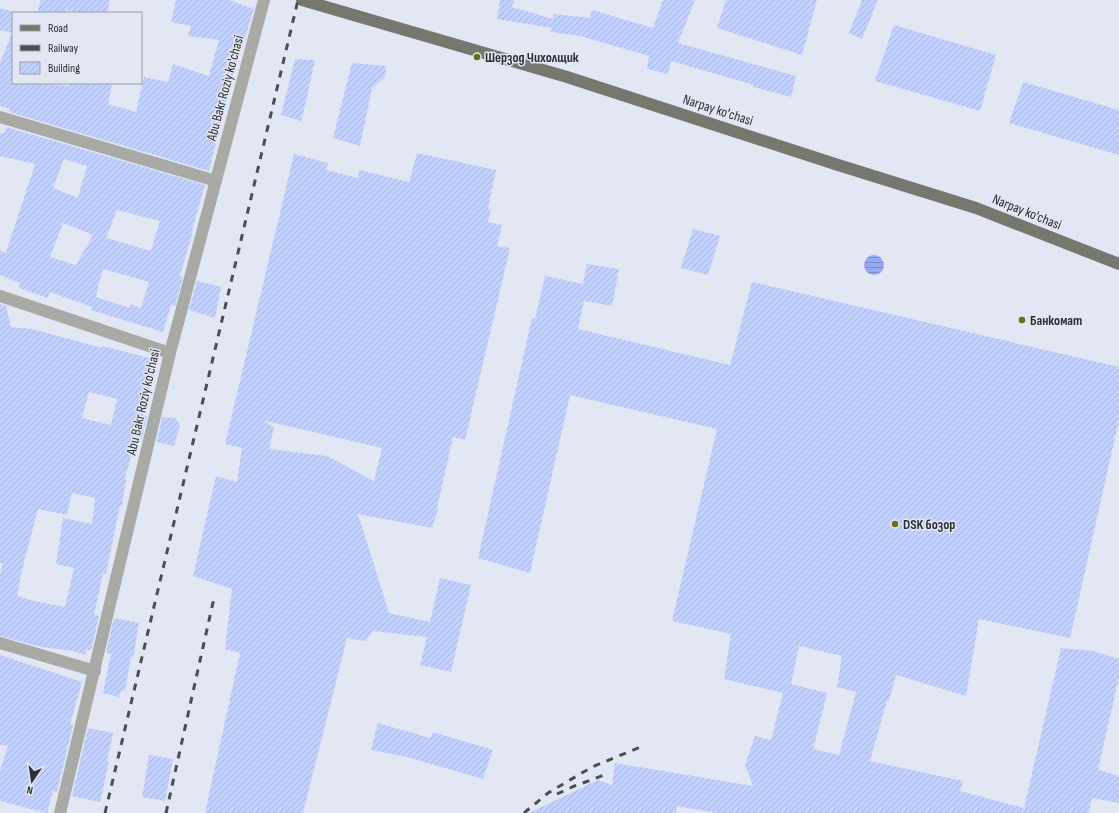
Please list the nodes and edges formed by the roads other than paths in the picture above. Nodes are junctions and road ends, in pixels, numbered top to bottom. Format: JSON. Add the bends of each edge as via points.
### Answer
{"nodes":[{"id":1,"x":264,"y":0,"type":"edge"},
{"id":2,"x":302,"y":0,"type":"edge"},
{"id":3,"x":0,"y":117,"type":"edge"},
{"id":4,"x":216,"y":181,"type":"junction"},
{"id":5,"x":1119,"y":264,"type":"edge"},
{"id":6,"x":0,"y":296,"type":"edge"},
{"id":7,"x":170,"y":353,"type":"junction"},
{"id":8,"x":0,"y":643,"type":"edge"},
{"id":9,"x":95,"y":671,"type":"junction"},
{"id":10,"x":60,"y":813,"type":"edge"}],
"edges":[{"from":1,"to":4,"type":"street","name":"Abu Bakr Roziy ko'chasi"},
{"from":2,"to":5,"type":"main road","name":"Narpay ko'chasi","via":[[567,77],[976,208]]},
{"from":3,"to":4,"type":"street"},
{"from":4,"to":7,"type":"street","name":"Abu Bakr Roziy ko'chasi"},
{"from":6,"to":7,"type":"street"},
{"from":7,"to":9,"type":"street","name":"Abu Bakr Roziy ko'chasi"},
{"from":8,"to":9,"type":"street"},
{"from":9,"to":10,"type":"street","name":"Abu Bakr Roziy ko'chasi"}]}
